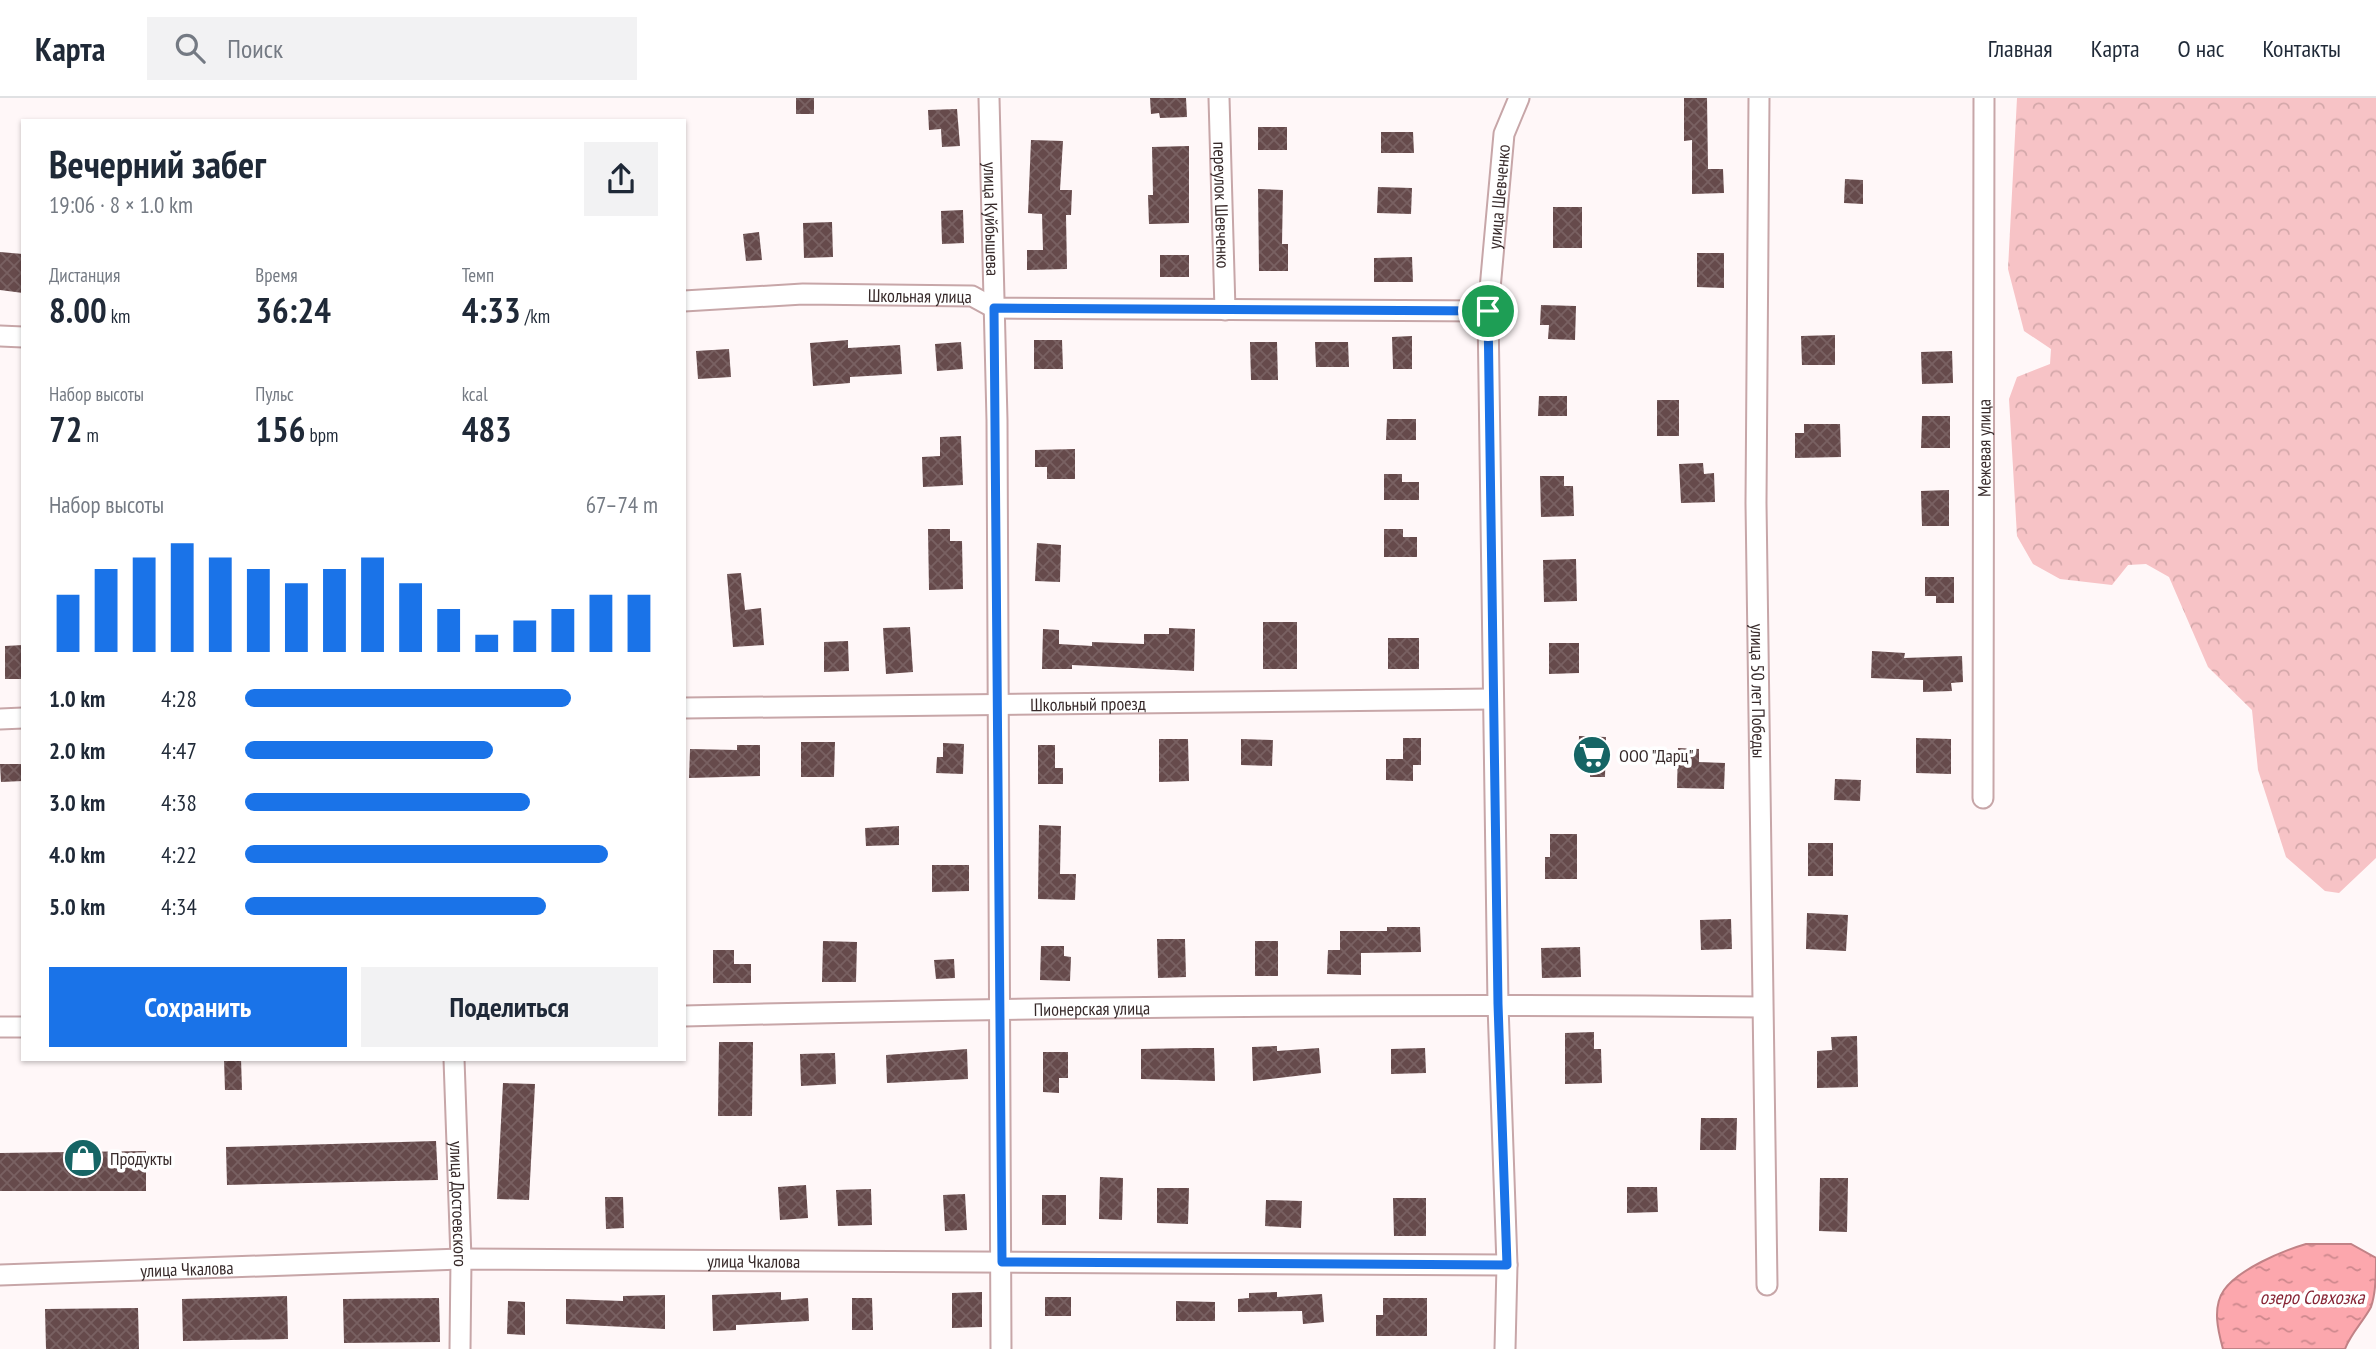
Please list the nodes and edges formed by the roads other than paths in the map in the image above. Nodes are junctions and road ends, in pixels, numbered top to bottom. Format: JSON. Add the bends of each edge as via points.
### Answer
{"nodes":[{"id":1,"x":989,"y":98,"type":"edge"},
{"id":2,"x":1219,"y":98,"type":"edge"},
{"id":3,"x":1519,"y":98,"type":"edge"},
{"id":4,"x":1759,"y":98,"type":"edge"},
{"id":5,"x":1984,"y":98,"type":"edge"},
{"id":6,"x":686,"y":301,"type":"edge"},
{"id":7,"x":994,"y":308,"type":"junction"},
{"id":8,"x":1226,"y":310,"type":"junction"},
{"id":9,"x":1488,"y":311,"type":"junction"},
{"id":10,"x":0,"y":336,"type":"edge"},
{"id":11,"x":21,"y":337,"type":"edge"},
{"id":12,"x":1493,"y":699,"type":"junction"},
{"id":13,"x":998,"y":704,"type":"junction"},
{"id":14,"x":686,"y":708,"type":"edge"},
{"id":15,"x":21,"y":718,"type":"edge"},
{"id":16,"x":0,"y":719,"type":"edge"},
{"id":17,"x":1983,"y":798,"type":"dead end"},
{"id":18,"x":1498,"y":1004,"type":"junction"},
{"id":19,"x":1762,"y":1007,"type":"junction"},
{"id":20,"x":999,"y":1008,"type":"junction"},
{"id":21,"x":686,"y":1016,"type":"edge"},
{"id":22,"x":0,"y":1027,"type":"edge"},
{"id":23,"x":21,"y":1027,"type":"edge"},
{"id":24,"x":454,"y":1061,"type":"edge"},
{"id":25,"x":461,"y":1259,"type":"junction"},
{"id":26,"x":1002,"y":1262,"type":"junction"},
{"id":27,"x":1507,"y":1265,"type":"junction"},
{"id":28,"x":0,"y":1275,"type":"edge"},
{"id":29,"x":1767,"y":1285,"type":"dead end"},
{"id":30,"x":460,"y":1349,"type":"edge"},
{"id":31,"x":1002,"y":1349,"type":"edge"},
{"id":32,"x":1505,"y":1349,"type":"edge"}],
"edges":[{"from":1,"to":7,"type":"street","name":"улица Куйбышева"},
{"from":2,"to":8,"type":"street","name":"переулок Шевченко"},
{"from":3,"to":9,"type":"street","name":"улица Шевченко","via":[[1504,134]]},
{"from":4,"to":19,"type":"street","name":"улица 50 лет Победы","via":[[1756,503]]},
{"from":5,"to":17,"type":"street","name":"Межевая улица"},
{"from":6,"to":7,"type":"street","name":"Школьная улица","via":[[803,294],[972,296]]},
{"from":7,"to":8,"type":"street","name":"Школьная улица"},
{"from":7,"to":13,"type":"street","name":"улица Куйбышева"},
{"from":8,"to":9,"type":"street","name":"Школьная улица"},
{"from":9,"to":12,"type":"street","name":"улица Шевченко"},
{"from":10,"to":11,"type":"street"},
{"from":12,"to":13,"type":"street","name":"Школьный проезд"},
{"from":12,"to":18,"type":"street","name":"улица Шевченко"},
{"from":13,"to":14,"type":"street","name":"Школьный проезд"},
{"from":13,"to":20,"type":"street","name":"улица Куйбышева"},
{"from":15,"to":16,"type":"street"},
{"from":18,"to":19,"type":"street","name":"Пионерская улица"},
{"from":18,"to":20,"type":"street","name":"Пионерская улица"},
{"from":18,"to":27,"type":"street","name":"улица Шевченко"},
{"from":19,"to":29,"type":"street","name":"улица 50 лет Победы"},
{"from":20,"to":21,"type":"street","name":"Пионерская улица"},
{"from":20,"to":26,"type":"street","name":"улица Куйбышева"},
{"from":22,"to":23,"type":"street"},
{"from":24,"to":25,"type":"street","name":"улица Достоевского"},
{"from":25,"to":26,"type":"street","name":"улица Чкалова"},
{"from":25,"to":28,"type":"street","name":"улица Чкалова"},
{"from":25,"to":30,"type":"street","name":"улица Достоевского"},
{"from":26,"to":27,"type":"street","name":"улица Чкалова"},
{"from":26,"to":31,"type":"street","name":"улица Куйбышева"},
{"from":27,"to":32,"type":"street","name":"улица Шевченко"}]}
